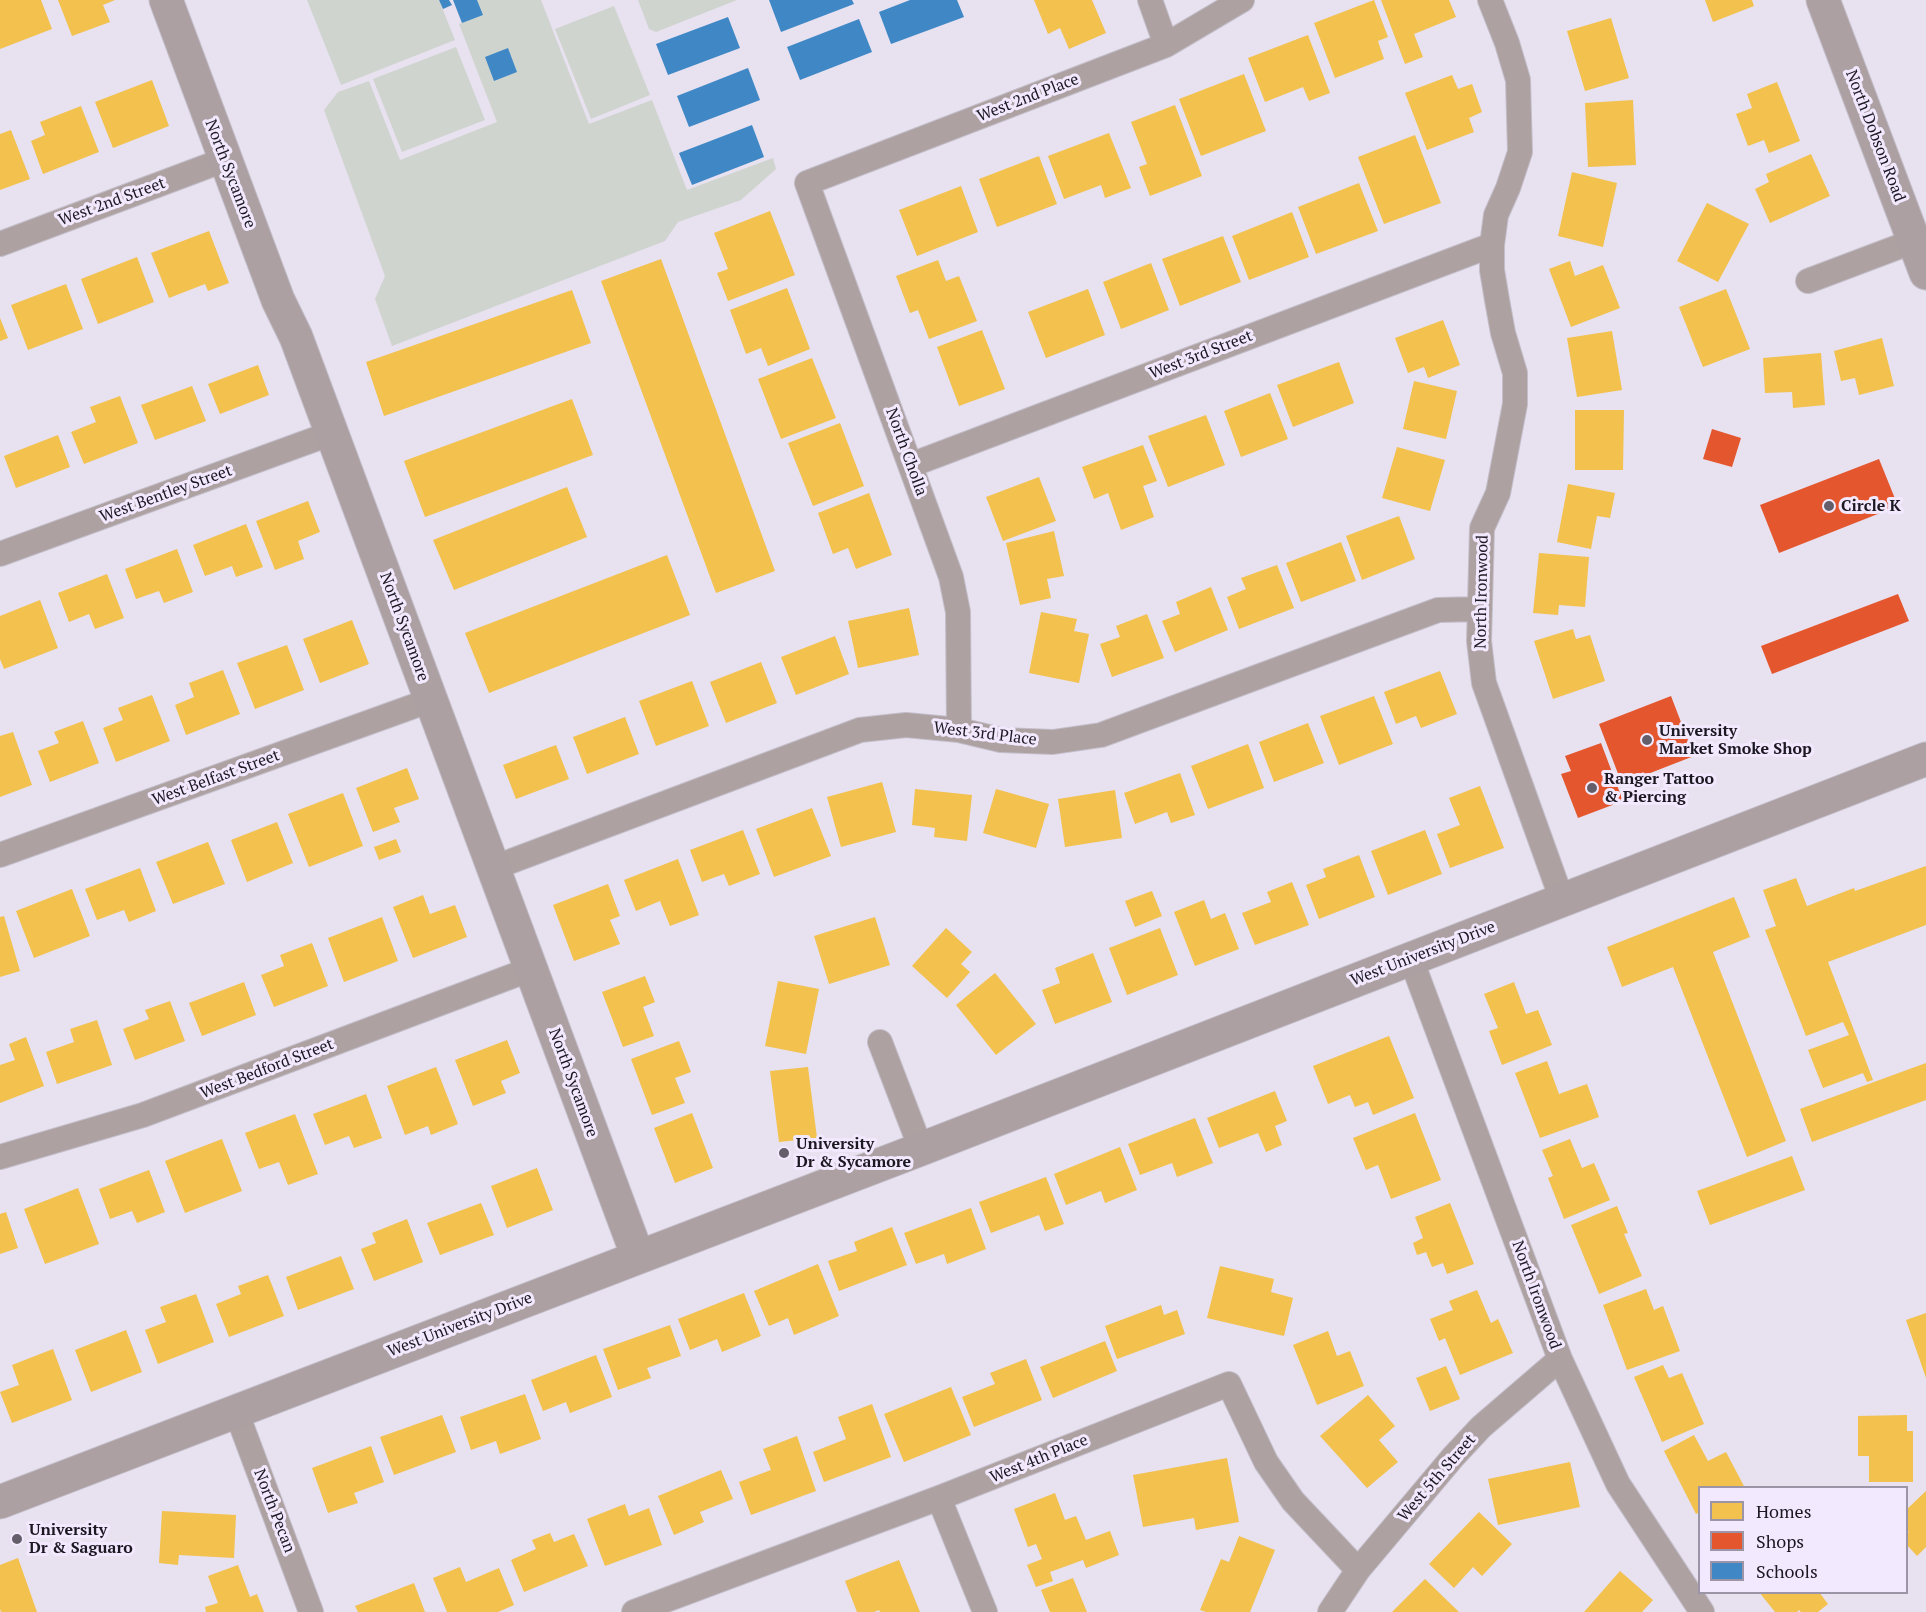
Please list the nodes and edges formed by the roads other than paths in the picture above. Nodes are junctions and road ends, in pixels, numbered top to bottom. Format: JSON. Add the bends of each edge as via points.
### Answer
{"nodes":[{"id":1,"x":166,"y":0,"type":"edge"},
{"id":2,"x":1150,"y":0,"type":"edge"},
{"id":3,"x":1242,"y":0,"type":"edge"},
{"id":4,"x":1490,"y":0,"type":"edge"},
{"id":5,"x":1823,"y":0,"type":"edge"},
{"id":6,"x":1166,"y":45,"type":"junction"},
{"id":7,"x":224,"y":160,"type":"junction"},
{"id":8,"x":807,"y":183,"type":"joint"},
{"id":9,"x":1914,"y":241,"type":"junction"},
{"id":10,"x":0,"y":244,"type":"edge"},
{"id":11,"x":1492,"y":245,"type":"junction"},
{"id":12,"x":1926,"y":273,"type":"edge"},
{"id":13,"x":1808,"y":281,"type":"dead end"},
{"id":14,"x":332,"y":433,"type":"junction"},
{"id":15,"x":911,"y":465,"type":"junction"},
{"id":16,"x":0,"y":554,"type":"edge"},
{"id":17,"x":1480,"y":609,"type":"junction"},
{"id":18,"x":431,"y":700,"type":"junction"},
{"id":19,"x":959,"y":730,"type":"junction"},
{"id":20,"x":1926,"y":759,"type":"edge"},
{"id":21,"x":0,"y":855,"type":"edge"},
{"id":22,"x":493,"y":868,"type":"junction"},
{"id":23,"x":1562,"y":900,"type":"junction"},
{"id":24,"x":1411,"y":959,"type":"junction"},
{"id":25,"x":531,"y":969,"type":"junction"},
{"id":26,"x":880,"y":1042,"type":"dead end"},
{"id":27,"x":921,"y":1149,"type":"junction"},
{"id":28,"x":0,"y":1157,"type":"edge"},
{"id":29,"x":638,"y":1257,"type":"junction"},
{"id":30,"x":1560,"y":1359,"type":"junction"},
{"id":31,"x":237,"y":1411,"type":"junction"},
{"id":32,"x":939,"y":1498,"type":"junction"},
{"id":33,"x":0,"y":1502,"type":"edge"},
{"id":34,"x":1358,"y":1570,"type":"junction"},
{"id":35,"x":641,"y":1611,"type":"edge"},
{"id":36,"x":311,"y":1612,"type":"edge"},
{"id":37,"x":985,"y":1612,"type":"edge"},
{"id":38,"x":1330,"y":1612,"type":"edge"},
{"id":39,"x":1702,"y":1612,"type":"edge"}],
"edges":[{"from":1,"to":7,"type":"main road","name":"North Sycamore"},
{"from":2,"to":6,"type":"street"},
{"from":3,"to":6,"type":"street","name":"West 2nd Place"},
{"from":4,"to":11,"type":"street","name":"North Ironwood","via":[[1518,80],[1520,152],[1496,215]]},
{"from":5,"to":9,"type":"main road","name":"North Dobson Road"},
{"from":6,"to":8,"type":"street","name":"West 2nd Place"},
{"from":7,"to":10,"type":"street","name":"West 2nd Street"},
{"from":7,"to":14,"type":"main road","name":"North Sycamore"},
{"from":8,"to":15,"type":"street","name":"North Cholla"},
{"from":9,"to":12,"type":"main road","name":"North Dobson Road"},
{"from":9,"to":13,"type":"street"},
{"from":11,"to":15,"type":"street","name":"West 3rd Street"},
{"from":11,"to":17,"type":"street","name":"North Ironwood","via":[[1497,300],[1515,373],[1515,404],[1498,493],[1482,528]]},
{"from":14,"to":16,"type":"street","name":"West Bentley Street"},
{"from":14,"to":18,"type":"main road","name":"North Sycamore"},
{"from":15,"to":19,"type":"street","name":"North Cholla","via":[[951,577],[957,612]]},
{"from":17,"to":19,"type":"street","name":"West 3rd Place","via":[[1438,610],[1101,735],[1042,741],[1001,740]]},
{"from":17,"to":23,"type":"street","name":"North Ironwood","via":[[1484,683]]},
{"from":18,"to":21,"type":"street","name":"West Belfast Street"},
{"from":18,"to":22,"type":"main road","name":"North Sycamore"},
{"from":19,"to":22,"type":"street","name":"West 3rd Place","via":[[906,725],[860,730]]},
{"from":20,"to":23,"type":"main road","name":"West University Drive"},
{"from":22,"to":25,"type":"main road","name":"North Sycamore"},
{"from":23,"to":24,"type":"main road","name":"West University Drive"},
{"from":24,"to":27,"type":"main road","name":"West University Drive"},
{"from":24,"to":30,"type":"street","name":"North Ironwood"},
{"from":25,"to":28,"type":"street","name":"West Bedford Street","via":[[143,1115]]},
{"from":25,"to":29,"type":"main road","name":"North Sycamore"},
{"from":26,"to":27,"type":"street"},
{"from":27,"to":29,"type":"main road","name":"West University Drive"},
{"from":29,"to":31,"type":"main road","name":"West University Drive"},
{"from":30,"to":34,"type":"street","name":"West 5th Street","via":[[1467,1442]]},
{"from":30,"to":39,"type":"street","name":"North Ironwood","via":[[1618,1484]]},
{"from":31,"to":33,"type":"main road","name":"West University Drive"},
{"from":31,"to":36,"type":"street","name":"North Pecan"},
{"from":32,"to":34,"type":"street","name":"West 4th Place","via":[[1229,1384],[1266,1462],[1293,1502]]},
{"from":32,"to":35,"type":"street","name":"West 4th Place"},
{"from":32,"to":37,"type":"street"},
{"from":34,"to":38,"type":"street","name":"West 5th Street"}]}
